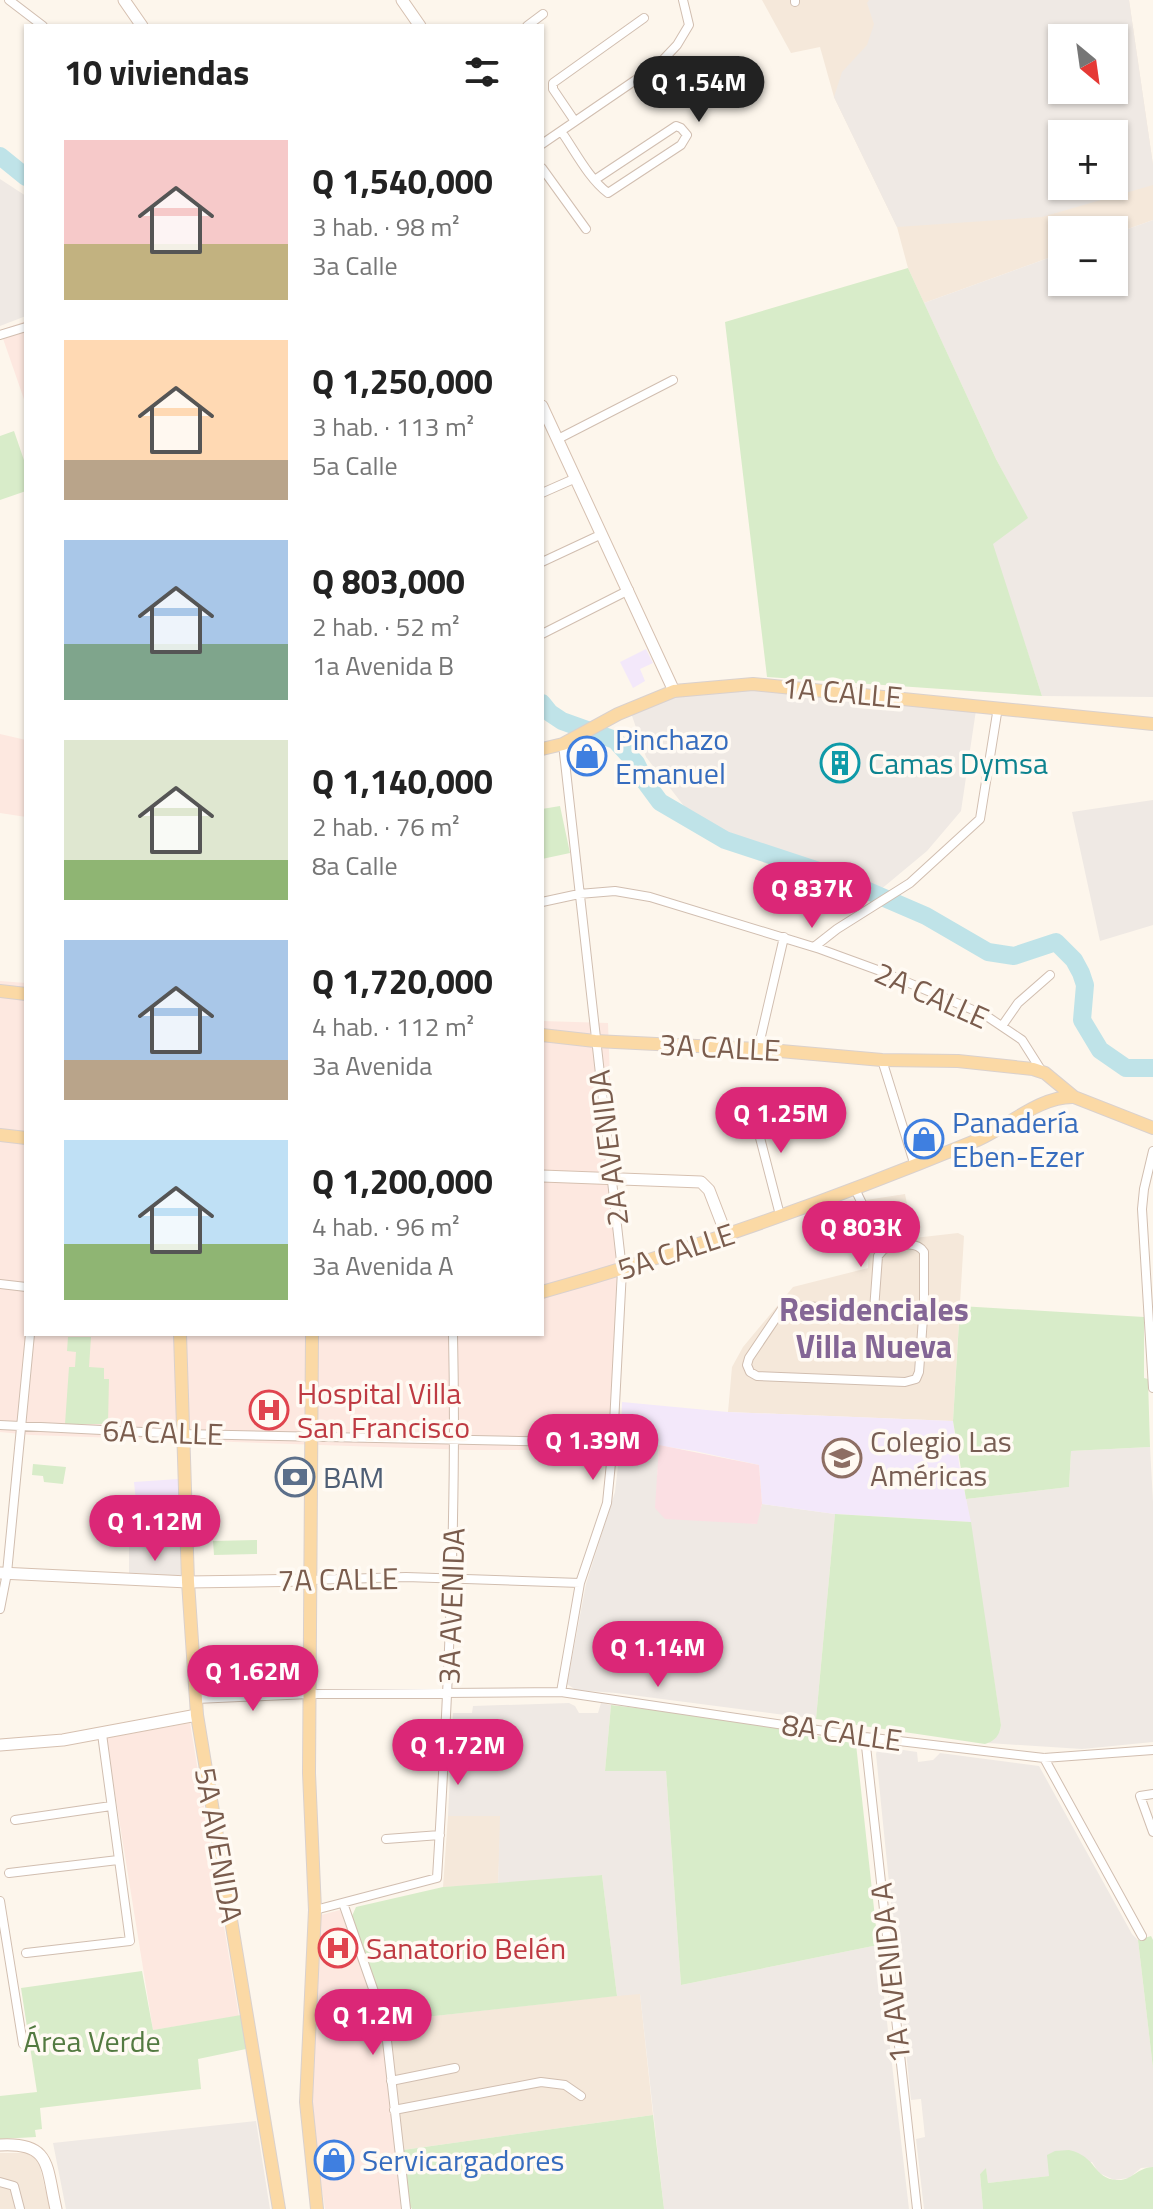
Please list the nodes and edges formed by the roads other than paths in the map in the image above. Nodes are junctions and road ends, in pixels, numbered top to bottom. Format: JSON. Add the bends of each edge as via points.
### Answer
{"nodes":[{"id":1,"x":9,"y":0,"type":"edge"},
{"id":2,"x":402,"y":0,"type":"edge"},
{"id":3,"x":683,"y":0,"type":"edge"},
{"id":4,"x":130,"y":2,"type":"edge"},
{"id":5,"x":543,"y":14,"type":"dead end"},
{"id":6,"x":644,"y":18,"type":"dead end"},
{"id":7,"x":40,"y":24,"type":"edge"},
{"id":8,"x":141,"y":24,"type":"edge"},
{"id":9,"x":419,"y":24,"type":"edge"},
{"id":10,"x":530,"y":24,"type":"edge"},
{"id":11,"x":574,"y":120,"type":"junction"},
{"id":12,"x":561,"y":131,"type":"junction"},
{"id":13,"x":544,"y":140,"type":"edge"},
{"id":14,"x":544,"y":171,"type":"edge"},
{"id":15,"x":596,"y":179,"type":"junction"},
{"id":16,"x":586,"y":229,"type":"dead end"},
{"id":17,"x":24,"y":328,"type":"edge"},
{"id":18,"x":0,"y":335,"type":"edge"},
{"id":19,"x":673,"y":380,"type":"dead end"},
{"id":20,"x":546,"y":422,"type":"edge"},
{"id":21,"x":558,"y":439,"type":"junction"},
{"id":22,"x":576,"y":478,"type":"junction"},
{"id":23,"x":544,"y":492,"type":"edge"},
{"id":24,"x":602,"y":534,"type":"junction"},
{"id":25,"x":544,"y":561,"type":"edge"},
{"id":26,"x":629,"y":590,"type":"junction"},
{"id":27,"x":544,"y":633,"type":"edge"},
{"id":28,"x":674,"y":691,"type":"junction"},
{"id":29,"x":998,"y":707,"type":"junction"},
{"id":30,"x":1153,"y":724,"type":"edge"},
{"id":31,"x":563,"y":744,"type":"junction"},
{"id":32,"x":544,"y":749,"type":"edge"},
{"id":33,"x":579,"y":894,"type":"junction"},
{"id":34,"x":544,"y":902,"type":"edge"},
{"id":35,"x":784,"y":937,"type":"junction"},
{"id":36,"x":814,"y":947,"type":"junction"},
{"id":37,"x":1050,"y":975,"type":"dead end"},
{"id":38,"x":0,"y":991,"type":"edge"},
{"id":39,"x":24,"y":994,"type":"edge"},
{"id":40,"x":1002,"y":1026,"type":"junction"},
{"id":41,"x":544,"y":1035,"type":"edge"},
{"id":42,"x":595,"y":1041,"type":"junction"},
{"id":43,"x":758,"y":1049,"type":"junction"},
{"id":44,"x":882,"y":1060,"type":"junction"},
{"id":45,"x":1041,"y":1070,"type":"junction"},
{"id":46,"x":1051,"y":1079,"type":"junction"},
{"id":47,"x":1074,"y":1097,"type":"junction"},
{"id":48,"x":1052,"y":1099,"type":"junction"},
{"id":49,"x":751,"y":1103,"type":"dead end"},
{"id":50,"x":1153,"y":1128,"type":"edge"},
{"id":51,"x":0,"y":1135,"type":"edge"},
{"id":52,"x":24,"y":1138,"type":"edge"},
{"id":53,"x":1153,"y":1151,"type":"edge"},
{"id":54,"x":915,"y":1166,"type":"junction"},
{"id":55,"x":544,"y":1176,"type":"edge"},
{"id":56,"x":613,"y":1180,"type":"junction"},
{"id":57,"x":855,"y":1189,"type":"junction"},
{"id":58,"x":780,"y":1215,"type":"junction"},
{"id":59,"x":726,"y":1234,"type":"junction"},
{"id":60,"x":884,"y":1249,"type":"junction"},
{"id":61,"x":622,"y":1270,"type":"junction"},
{"id":62,"x":0,"y":1284,"type":"edge"},
{"id":63,"x":24,"y":1287,"type":"edge"},
{"id":64,"x":544,"y":1291,"type":"edge"},
{"id":65,"x":1151,"y":1291,"type":"edge"},
{"id":66,"x":874,"y":1310,"type":"junction"},
{"id":67,"x":923,"y":1314,"type":"junction"},
{"id":68,"x":30,"y":1336,"type":"edge"},
{"id":69,"x":180,"y":1336,"type":"edge"},
{"id":70,"x":312,"y":1336,"type":"edge"},
{"id":71,"x":453,"y":1336,"type":"edge"},
{"id":72,"x":1153,"y":1388,"type":"edge"},
{"id":73,"x":0,"y":1425,"type":"edge"},
{"id":74,"x":22,"y":1427,"type":"junction"},
{"id":75,"x":183,"y":1434,"type":"junction"},
{"id":76,"x":310,"y":1437,"type":"junction"},
{"id":77,"x":455,"y":1439,"type":"junction"},
{"id":78,"x":613,"y":1443,"type":"junction"},
{"id":79,"x":4,"y":1573,"type":"edge"},
{"id":80,"x":309,"y":1580,"type":"junction"},
{"id":81,"x":453,"y":1580,"type":"junction"},
{"id":82,"x":188,"y":1582,"type":"junction"},
{"id":83,"x":580,"y":1583,"type":"junction"},
{"id":84,"x":0,"y":1609,"type":"edge"},
{"id":85,"x":561,"y":1692,"type":"junction"},
{"id":86,"x":447,"y":1693,"type":"junction"},
{"id":87,"x":309,"y":1694,"type":"junction"},
{"id":88,"x":196,"y":1699,"type":"junction"},
{"id":89,"x":197,"y":1715,"type":"junction"},
{"id":90,"x":102,"y":1734,"type":"junction"},
{"id":91,"x":865,"y":1737,"type":"junction"},
{"id":92,"x":0,"y":1745,"type":"edge"},
{"id":93,"x":1153,"y":1750,"type":"edge"},
{"id":94,"x":1044,"y":1758,"type":"junction"},
{"id":95,"x":1153,"y":1794,"type":"edge"},
{"id":96,"x":111,"y":1806,"type":"junction"},
{"id":97,"x":15,"y":1820,"type":"dead end"},
{"id":98,"x":1153,"y":1832,"type":"edge"},
{"id":99,"x":440,"y":1835,"type":"junction"},
{"id":100,"x":386,"y":1839,"type":"dead end"},
{"id":101,"x":118,"y":1860,"type":"junction"},
{"id":102,"x":9,"y":1873,"type":"dead end"},
{"id":103,"x":0,"y":1901,"type":"edge"},
{"id":104,"x":343,"y":1903,"type":"junction"},
{"id":105,"x":315,"y":1910,"type":"junction"},
{"id":106,"x":1142,"y":1936,"type":"dead end"},
{"id":107,"x":26,"y":1953,"type":"dead end"},
{"id":108,"x":23,"y":2044,"type":"dead end"},
{"id":109,"x":455,"y":2068,"type":"dead end"},
{"id":110,"x":391,"y":2081,"type":"junction"},
{"id":111,"x":581,"y":2096,"type":"dead end"},
{"id":112,"x":394,"y":2110,"type":"junction"},
{"id":113,"x":0,"y":2145,"type":"edge"},
{"id":114,"x":0,"y":2182,"type":"edge"},
{"id":115,"x":20,"y":2209,"type":"edge"},
{"id":116,"x":56,"y":2209,"type":"edge"},
{"id":117,"x":279,"y":2209,"type":"edge"},
{"id":118,"x":317,"y":2209,"type":"edge"},
{"id":119,"x":406,"y":2209,"type":"edge"},
{"id":120,"x":917,"y":2209,"type":"edge"}],
"edges":[{"from":1,"to":7,"type":"street"},
{"from":2,"to":9,"type":"main road"},
{"from":3,"to":11,"type":"street","via":[[689,25],[677,45],[659,64]]},
{"from":4,"to":8,"type":"main road"},
{"from":5,"to":10,"type":"street"},
{"from":6,"to":11,"type":"street","via":[[553,83]]},
{"from":11,"to":12,"type":"street"},
{"from":12,"to":13,"type":"street"},
{"from":12,"to":15,"type":"street"},
{"from":14,"to":16,"type":"street"},
{"from":15,"to":15,"type":"street","via":[[676,126],[687,135],[681,145],[613,191],[604,191]]},
{"from":17,"to":18,"type":"street"},
{"from":19,"to":21,"type":"street"},
{"from":20,"to":21,"type":"main road"},
{"from":21,"to":22,"type":"main road"},
{"from":22,"to":23,"type":"street"},
{"from":22,"to":24,"type":"main road"},
{"from":24,"to":25,"type":"street"},
{"from":24,"to":26,"type":"main road"},
{"from":26,"to":27,"type":"street"},
{"from":26,"to":28,"type":"main road"},
{"from":28,"to":29,"type":"main road","name":"1A CALLE","via":[[753,684]]},
{"from":28,"to":31,"type":"main road","name":"1A CALLE"},
{"from":29,"to":30,"type":"main road","name":"1A CALLE"},
{"from":29,"to":36,"type":"street","via":[[980,819],[910,883]]},
{"from":31,"to":32,"type":"main road","name":"1A CALLE"},
{"from":31,"to":33,"type":"street","name":"2A AVENIDA"},
{"from":33,"to":34,"type":"street","name":"2A CALLE"},
{"from":33,"to":35,"type":"street","name":"2A CALLE","via":[[615,891],[650,897]]},
{"from":33,"to":42,"type":"street","name":"2A AVENIDA"},
{"from":35,"to":36,"type":"street","name":"2A CALLE"},
{"from":35,"to":43,"type":"street"},
{"from":36,"to":40,"type":"street","name":"2A CALLE"},
{"from":37,"to":40,"type":"street","via":[[1018,1003]]},
{"from":38,"to":39,"type":"main road"},
{"from":40,"to":45,"type":"street","name":"2A CALLE","via":[[1022,1040]]},
{"from":41,"to":42,"type":"main road","name":"3A CALLE"},
{"from":42,"to":43,"type":"main road","name":"3A CALLE"},
{"from":42,"to":56,"type":"street","name":"2A AVENIDA"},
{"from":43,"to":44,"type":"main road","name":"3A CALLE"},
{"from":44,"to":45,"type":"main road","name":"3A CALLE"},
{"from":44,"to":54,"type":"street"},
{"from":45,"to":46,"type":"main road","name":"2A CALLE"},
{"from":46,"to":47,"type":"main road","name":"2A CALLE"},
{"from":46,"to":48,"type":"main road"},
{"from":47,"to":48,"type":"main road","name":"5A CALLE"},
{"from":47,"to":50,"type":"main road","name":"2A CALLE"},
{"from":48,"to":54,"type":"main road","name":"5A CALLE","via":[[992,1134]]},
{"from":49,"to":58,"type":"street"},
{"from":51,"to":52,"type":"main road"},
{"from":53,"to":65,"type":"street","via":[[1142,1209]]},
{"from":54,"to":57,"type":"main road","name":"5A CALLE"},
{"from":55,"to":56,"type":"main road"},
{"from":56,"to":59,"type":"main road","via":[[701,1182]]},
{"from":56,"to":61,"type":"street","name":"2A AVENIDA"},
{"from":57,"to":58,"type":"main road","name":"5A CALLE"},
{"from":57,"to":60,"type":"street"},
{"from":58,"to":59,"type":"main road","name":"5A CALLE"},
{"from":59,"to":61,"type":"main road","name":"5A CALLE"},
{"from":60,"to":66,"type":"street","via":[[878,1256]]},
{"from":60,"to":67,"type":"street","via":[[913,1244],[923,1249]]},
{"from":61,"to":64,"type":"main road","name":"5A CALLE"},
{"from":61,"to":78,"type":"street","name":"2A AVENIDA"},
{"from":62,"to":63,"type":"street"},
{"from":65,"to":72,"type":"street"},
{"from":66,"to":67,"type":"street"},
{"from":66,"to":67,"type":"street","via":[[792,1304],[782,1309],[749,1358],[750,1372],[916,1379]]},
{"from":68,"to":74,"type":"street"},
{"from":69,"to":75,"type":"main road","name":"5A AVENIDA"},
{"from":70,"to":76,"type":"main road"},
{"from":71,"to":77,"type":"street","name":"3A AVENIDA"},
{"from":73,"to":74,"type":"street","name":"6A CALLE"},
{"from":74,"to":75,"type":"street","name":"6A CALLE"},
{"from":74,"to":79,"type":"street"},
{"from":75,"to":76,"type":"street","name":"6A CALLE"},
{"from":75,"to":82,"type":"main road","name":"5A AVENIDA"},
{"from":76,"to":77,"type":"street","name":"6A CALLE"},
{"from":76,"to":80,"type":"main road"},
{"from":77,"to":78,"type":"street","name":"6A CALLE"},
{"from":77,"to":81,"type":"street","name":"3A AVENIDA"},
{"from":78,"to":83,"type":"street","name":"2A AVENIDA","via":[[607,1503]]},
{"from":79,"to":82,"type":"main road","name":"7A CALLE"},
{"from":79,"to":84,"type":"street"},
{"from":80,"to":81,"type":"street","name":"7A CALLE"},
{"from":80,"to":82,"type":"main road","name":"7A CALLE"},
{"from":80,"to":87,"type":"main road"},
{"from":81,"to":83,"type":"street","name":"7A CALLE"},
{"from":81,"to":86,"type":"street","name":"3A AVENIDA"},
{"from":82,"to":88,"type":"main road","name":"5A AVENIDA"},
{"from":83,"to":85,"type":"street","name":"2A AVENIDA"},
{"from":85,"to":86,"type":"street","name":"8A CALLE"},
{"from":85,"to":91,"type":"street","name":"8A CALLE"},
{"from":86,"to":87,"type":"street","name":"8A CALLE"},
{"from":86,"to":99,"type":"street","name":"3A AVENIDA"},
{"from":87,"to":88,"type":"street","name":"8A CALLE"},
{"from":87,"to":105,"type":"main road"},
{"from":88,"to":89,"type":"main road","name":"5A AVENIDA"},
{"from":89,"to":90,"type":"main road"},
{"from":89,"to":117,"type":"main road","name":"5A AVENIDA"},
{"from":90,"to":92,"type":"main road"},
{"from":90,"to":96,"type":"street"},
{"from":91,"to":94,"type":"street","name":"8A CALLE"},
{"from":91,"to":120,"type":"street","name":"1A AVENIDA A"},
{"from":93,"to":94,"type":"street","name":"8A CALLE"},
{"from":94,"to":106,"type":"street"},
{"from":95,"to":98,"type":"street","via":[[1140,1796]]},
{"from":96,"to":97,"type":"street"},
{"from":96,"to":101,"type":"street"},
{"from":99,"to":100,"type":"street"},
{"from":99,"to":104,"type":"street","name":"3A AVENIDA","via":[[437,1878]]},
{"from":101,"to":102,"type":"street"},
{"from":101,"to":107,"type":"street","via":[[130,1941]]},
{"from":103,"to":108,"type":"street"},
{"from":104,"to":105,"type":"street"},
{"from":104,"to":110,"type":"street","via":[[385,2023]]},
{"from":105,"to":118,"type":"main road","via":[[306,2102]]},
{"from":109,"to":110,"type":"street"},
{"from":110,"to":112,"type":"street"},
{"from":111,"to":112,"type":"street","via":[[565,2085],[541,2082]]},
{"from":112,"to":119,"type":"street"},
{"from":113,"to":116,"type":"main road","via":[[30,2147],[45,2160]]},
{"from":114,"to":115,"type":"street","via":[[14,2186]]}]}
